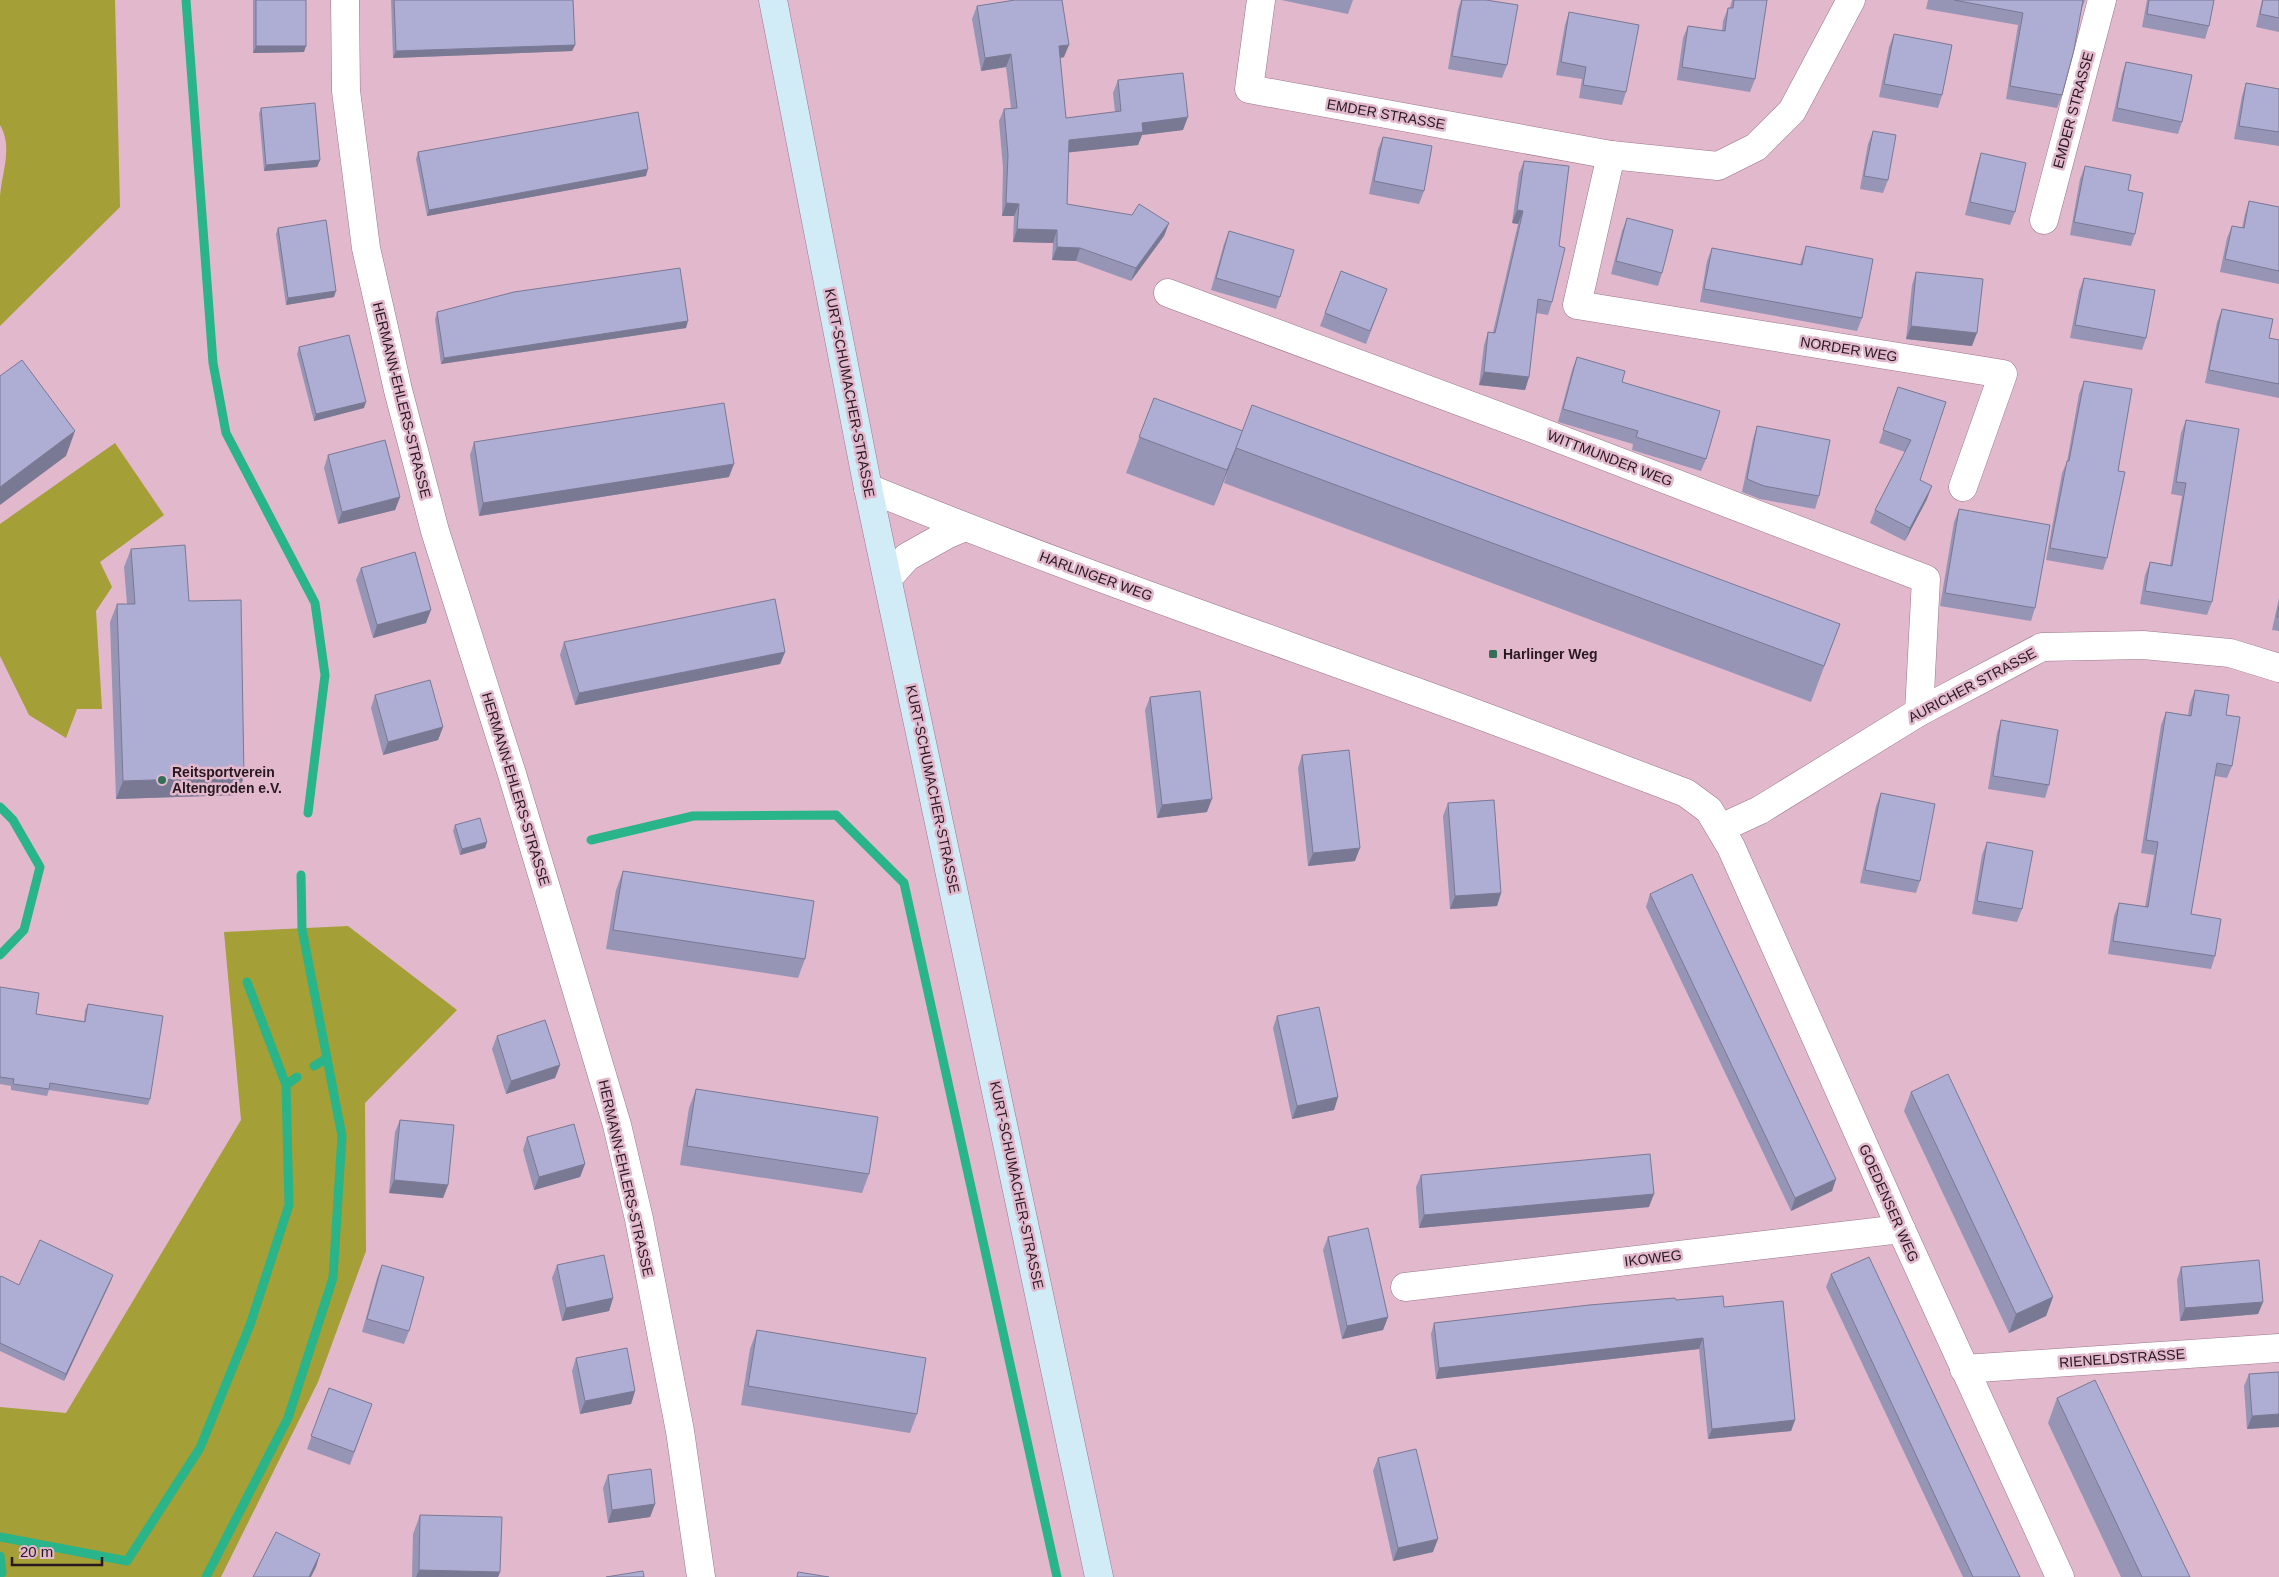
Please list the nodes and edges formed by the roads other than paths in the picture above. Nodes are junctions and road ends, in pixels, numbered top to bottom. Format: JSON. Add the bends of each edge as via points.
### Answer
{"nodes":[{"id":1,"x":345,"y":0,"type":"edge"},
{"id":2,"x":773,"y":0,"type":"edge"},
{"id":3,"x":1261,"y":0,"type":"edge"},
{"id":4,"x":1850,"y":0,"type":"edge"},
{"id":5,"x":2102,"y":0,"type":"edge"},
{"id":6,"x":1611,"y":155,"type":"junction"},
{"id":7,"x":2044,"y":220,"type":"dead end"},
{"id":8,"x":1168,"y":293,"type":"dead end"},
{"id":9,"x":1963,"y":487,"type":"dead end"},
{"id":10,"x":868,"y":488,"type":"junction"},
{"id":11,"x":965,"y":527,"type":"junction"},
{"id":12,"x":888,"y":578,"type":"junction"},
{"id":13,"x":2279,"y":668,"type":"edge"},
{"id":14,"x":1919,"y":712,"type":"junction"},
{"id":15,"x":1721,"y":828,"type":"junction"},
{"id":16,"x":1901,"y":1229,"type":"junction"},
{"id":17,"x":1405,"y":1287,"type":"dead end"},
{"id":18,"x":2279,"y":1348,"type":"edge"},
{"id":19,"x":1964,"y":1369,"type":"junction"},
{"id":20,"x":702,"y":1577,"type":"edge"},
{"id":21,"x":1099,"y":1577,"type":"edge"},
{"id":22,"x":2060,"y":1577,"type":"edge"}],
"edges":[{"from":1,"to":20,"type":"street","name":"HERMANN-EHLERS-STRASSE","via":[[346,91],[366,248],[435,531],[617,1125],[639,1219],[680,1431]]},
{"from":2,"to":10,"type":"street","name":"KURT-SCHUMACHER-STRASSE"},
{"from":3,"to":6,"type":"street","name":"EMDER STRASSE","via":[[1249,89]]},
{"from":4,"to":6,"type":"street","name":"EMDER STRASSE","via":[[1792,110],[1756,147],[1718,166]]},
{"from":5,"to":7,"type":"street","name":"EMDER STRASSE"},
{"from":6,"to":9,"type":"street","name":"NORDER WEG","via":[[1577,305],[2003,374]]},
{"from":8,"to":14,"type":"street","name":"WITTMUNDER WEG","via":[[1926,579]]},
{"from":10,"to":11,"type":"street","name":"HARLINGER WEG"},
{"from":10,"to":12,"type":"street","name":"KURT-SCHUMACHER-STRASSE"},
{"from":11,"to":12,"type":"street","via":[[907,557]]},
{"from":11,"to":15,"type":"street","name":"HARLINGER WEG","via":[[1686,793],[1709,810]]},
{"from":12,"to":21,"type":"street","name":"KURT-SCHUMACHER-STRASSE"},
{"from":13,"to":14,"type":"street","name":"AURICHER STRASSE","via":[[2230,654],[2143,645],[2042,647]]},
{"from":14,"to":15,"type":"street","name":"AURICHER STRASSE","via":[[1760,810]]},
{"from":15,"to":16,"type":"street","name":"GOEDENSER WEG"},
{"from":16,"to":17,"type":"street","name":"IKOWEG"},
{"from":16,"to":19,"type":"street","name":"GOEDENSER WEG"},
{"from":18,"to":19,"type":"street","name":"RIENELDSTRASSE"},
{"from":19,"to":22,"type":"street","name":"GOEDENSER WEG"}]}
